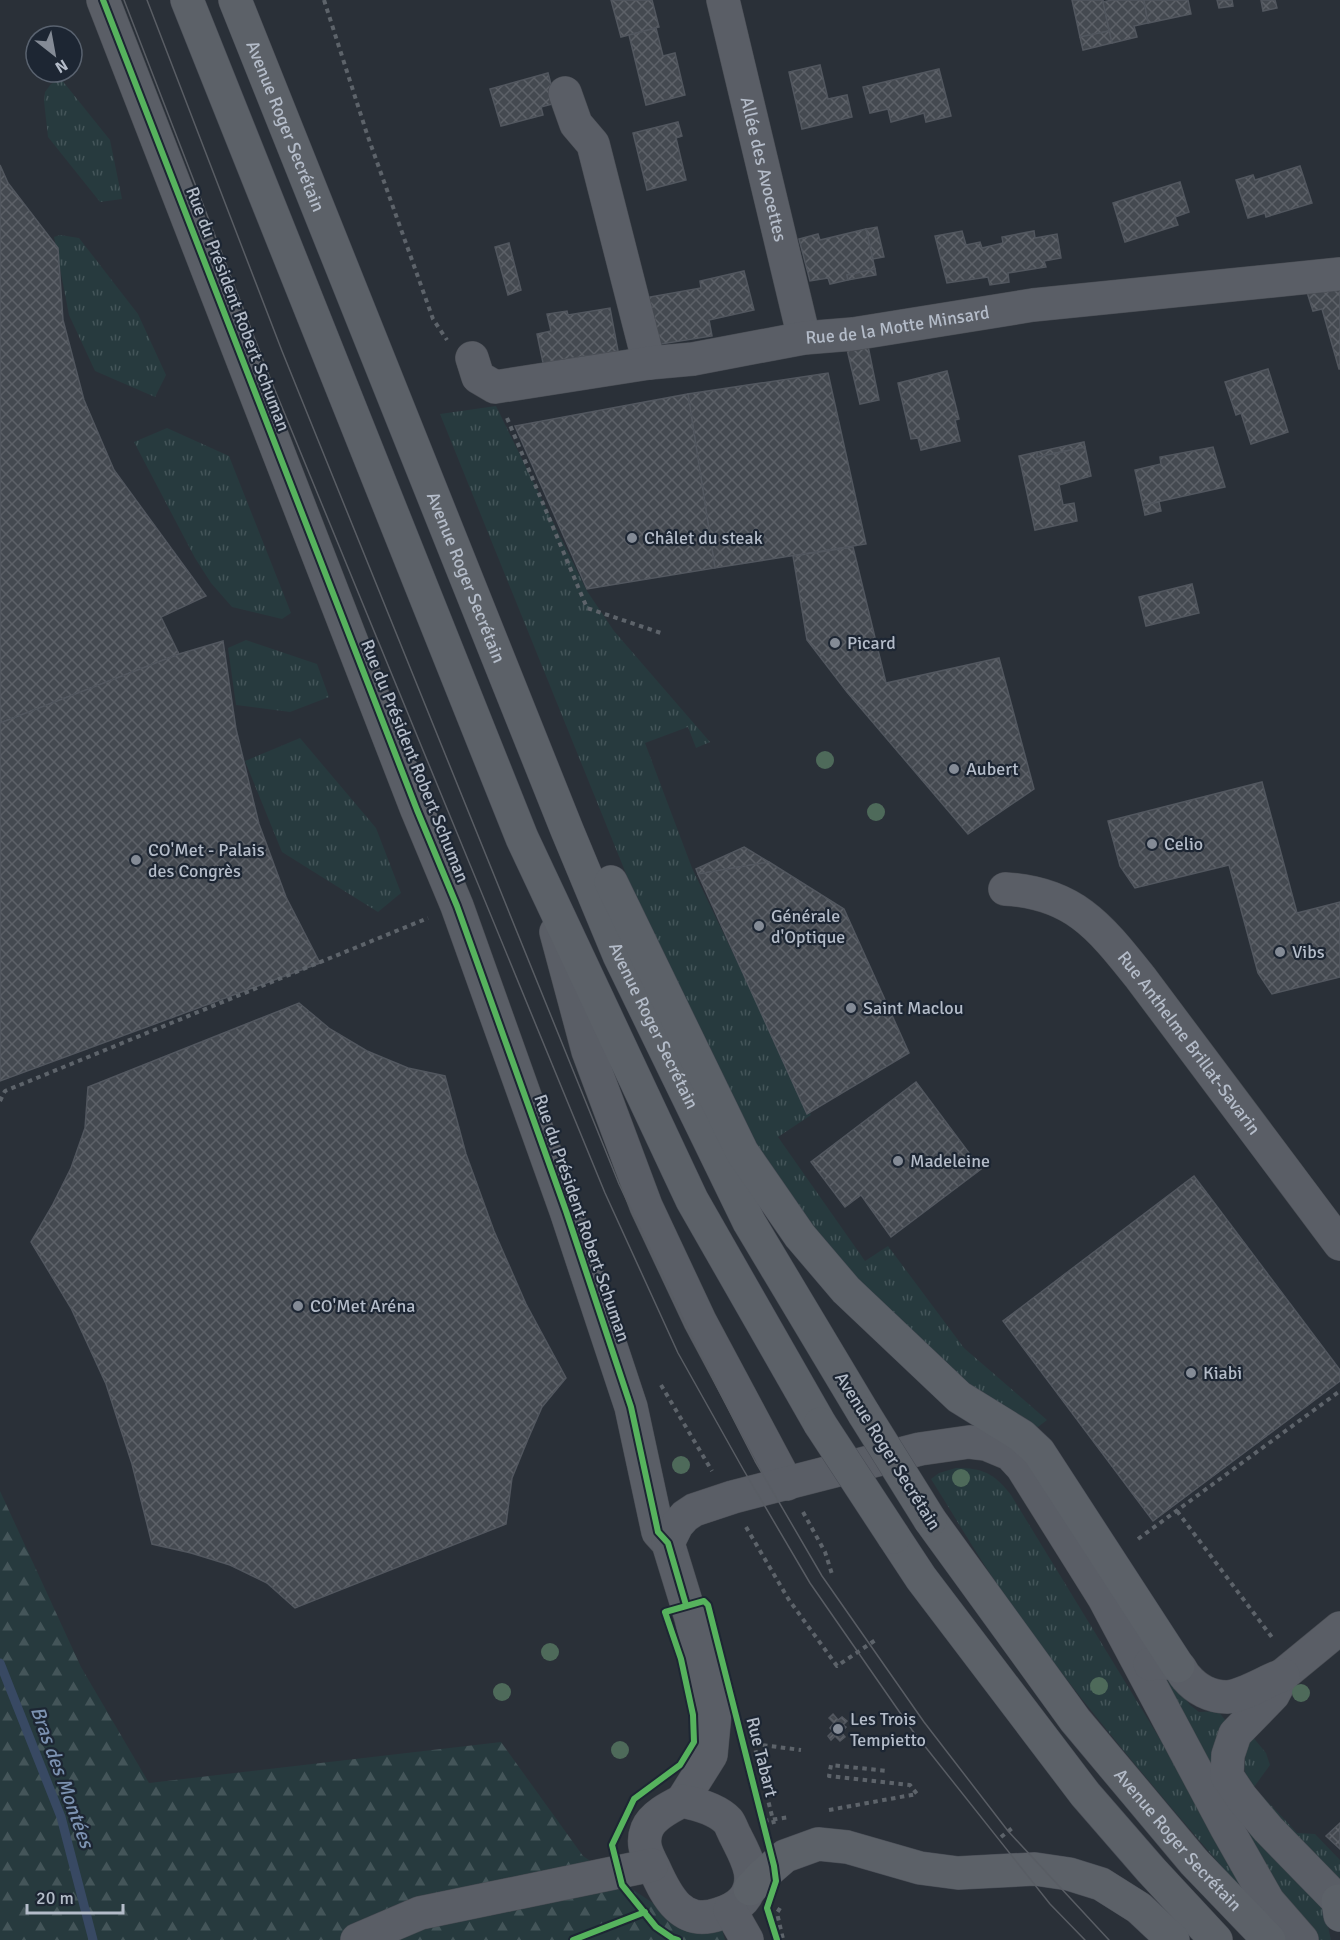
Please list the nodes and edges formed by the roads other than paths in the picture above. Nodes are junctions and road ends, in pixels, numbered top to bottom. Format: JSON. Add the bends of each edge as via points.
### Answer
{"nodes":[{"id":1,"x":103,"y":0,"type":"edge"},
{"id":2,"x":187,"y":0,"type":"edge"},
{"id":3,"x":235,"y":0,"type":"edge"},
{"id":4,"x":723,"y":0,"type":"edge"},
{"id":5,"x":565,"y":93,"type":"dead end"},
{"id":6,"x":1340,"y":274,"type":"edge"},
{"id":7,"x":804,"y":338,"type":"junction"},
{"id":8,"x":472,"y":358,"type":"road end"},
{"id":9,"x":649,"y":363,"type":"junction"},
{"id":10,"x":409,"y":431,"type":"junction"},
{"id":11,"x":541,"y":877,"type":"junction"},
{"id":12,"x":1005,"y":889,"type":"dead end"},
{"id":13,"x":1340,"y":1244,"type":"edge"},
{"id":14,"x":787,"y":1484,"type":"junction"},
{"id":15,"x":668,"y":1543,"type":"junction"},
{"id":16,"x":1340,"y":1628,"type":"edge"},
{"id":17,"x":1281,"y":1660,"type":"junction"},
{"id":18,"x":1141,"y":1666,"type":"junction"},
{"id":19,"x":1178,"y":1666,"type":"junction"},
{"id":20,"x":682,"y":1801,"type":"junction"},
{"id":21,"x":652,"y":1865,"type":"junction"},
{"id":22,"x":740,"y":1900,"type":"junction"},
{"id":23,"x":1339,"y":1906,"type":"edge"},
{"id":24,"x":760,"y":1933,"type":"edge"},
{"id":25,"x":357,"y":1940,"type":"edge"},
{"id":26,"x":1173,"y":1940,"type":"edge"},
{"id":27,"x":1216,"y":1940,"type":"edge"},
{"id":28,"x":1269,"y":1940,"type":"edge"},
{"id":29,"x":1302,"y":1940,"type":"edge"}],
"edges":[{"from":1,"to":15,"type":"street","name":"Rue du Président Robert Schuman","via":[[457,906],[631,1407],[658,1532]]},
{"from":2,"to":11,"type":"main road"},
{"from":3,"to":10,"type":"main road","name":"Avenue Roger Secrétain"},
{"from":4,"to":7,"type":"street","name":"Allée des Avocettes"},
{"from":5,"to":9,"type":"street","via":[[576,124],[593,144]]},
{"from":6,"to":7,"type":"street","name":"Rue de la Motte Minsard","via":[[1033,305],[853,334]]},
{"from":7,"to":9,"type":"street","name":"Rue de la Motte Minsard","via":[[693,359]]},
{"from":8,"to":9,"type":"street","name":"Rue de la Motte Minsard","via":[[478,377],[495,387]]},
{"from":10,"to":19,"type":"main road","via":[[570,800],[742,1152],[800,1236],[846,1290],[959,1397],[1022,1436],[1039,1452]]},
{"from":10,"to":28,"type":"main road","name":"Avenue Roger Secrétain","bridge":true,"via":[[619,956],[749,1222],[930,1520],[1075,1720],[1194,1862]]},
{"from":11,"to":14,"type":"street","via":[[588,1051],[646,1206],[700,1321]]},
{"from":11,"to":27,"type":"main road","bridge":true,"via":[[692,1200],[820,1424],[921,1578],[1085,1794]]},
{"from":12,"to":13,"type":"street","name":"Rue Anthelme Brillat-Savarin","via":[[1031,891],[1091,920],[1140,977]]},
{"from":14,"to":15,"type":"street","via":[[694,1510],[677,1525]]},
{"from":14,"to":18,"type":"street","via":[[920,1449],[969,1442],[1010,1454],[1104,1598]]},
{"from":15,"to":20,"type":"street","name":"Rue Tabart","via":[[715,1713],[711,1755]]},
{"from":16,"to":17,"type":"street"},
{"from":17,"to":19,"type":"street","via":[[1261,1683],[1226,1697],[1196,1688]]},
{"from":17,"to":23,"type":"street","via":[[1273,1695],[1235,1734],[1227,1776],[1241,1797]]},
{"from":18,"to":19,"type":"street","via":[[1160,1662]]},
{"from":18,"to":29,"type":"street","via":[[1268,1901]]},
{"from":20,"to":21,"type":"street","via":[[666,1808],[647,1827],[643,1845]]},
{"from":20,"to":22,"type":"street","via":[[712,1810],[728,1821],[750,1864]]},
{"from":21,"to":22,"type":"street","via":[[678,1909],[694,1917],[712,1917]]},
{"from":21,"to":25,"type":"street","via":[[420,1913]]},
{"from":22,"to":24,"type":"street"},
{"from":22,"to":26,"type":"main road","via":[[777,1862],[818,1844],[958,1873],[1035,1869],[1069,1874],[1119,1894]]}]}
